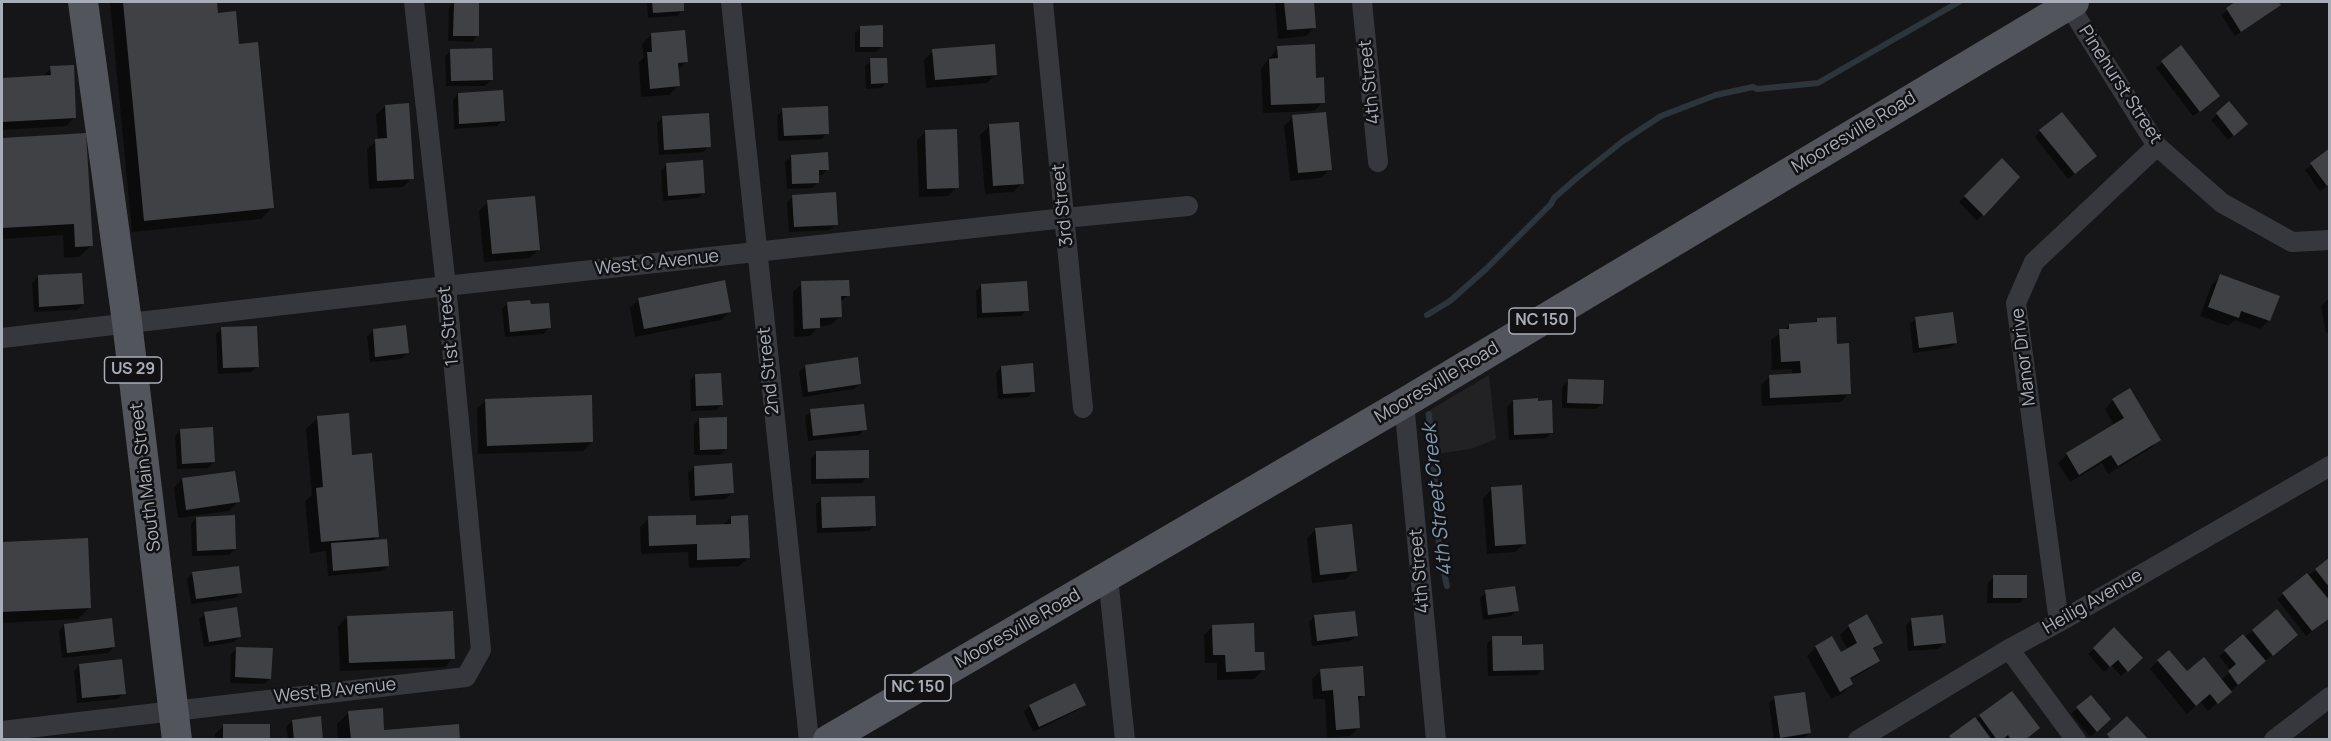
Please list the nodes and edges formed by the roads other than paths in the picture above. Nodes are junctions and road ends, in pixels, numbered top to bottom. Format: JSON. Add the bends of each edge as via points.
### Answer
{"nodes":[{"id":1,"x":83,"y":2,"type":"edge"},
{"id":2,"x":414,"y":2,"type":"edge"},
{"id":3,"x":731,"y":2,"type":"edge"},
{"id":4,"x":1043,"y":2,"type":"edge"},
{"id":5,"x":1362,"y":2,"type":"edge"},
{"id":6,"x":2070,"y":3,"type":"edge"},
{"id":7,"x":2157,"y":146,"type":"junction"},
{"id":8,"x":1378,"y":162,"type":"dead end"},
{"id":9,"x":1188,"y":206,"type":"dead end"},
{"id":10,"x":1065,"y":218,"type":"junction"},
{"id":11,"x":2330,"y":240,"type":"edge"},
{"id":12,"x":756,"y":252,"type":"junction"},
{"id":13,"x":446,"y":286,"type":"junction"},
{"id":14,"x":127,"y":322,"type":"junction"},
{"id":15,"x":2,"y":338,"type":"edge"},
{"id":16,"x":1404,"y":403,"type":"junction"},
{"id":17,"x":1083,"y":408,"type":"dead end"},
{"id":18,"x":2330,"y":466,"type":"edge"},
{"id":19,"x":1108,"y":577,"type":"junction"},
{"id":20,"x":2059,"y":622,"type":"junction"},
{"id":21,"x":2009,"y":649,"type":"junction"},
{"id":22,"x":481,"y":650,"type":"joint"},
{"id":23,"x":2330,"y":698,"type":"edge"},
{"id":24,"x":173,"y":709,"type":"junction"},
{"id":25,"x":2,"y":731,"type":"edge"},
{"id":26,"x":177,"y":740,"type":"edge"},
{"id":27,"x":809,"y":740,"type":"edge"},
{"id":28,"x":828,"y":740,"type":"edge"},
{"id":29,"x":1125,"y":740,"type":"edge"},
{"id":30,"x":1436,"y":740,"type":"edge"},
{"id":31,"x":1858,"y":740,"type":"edge"},
{"id":32,"x":2076,"y":740,"type":"edge"},
{"id":33,"x":2274,"y":740,"type":"edge"}],
"edges":[{"from":1,"to":14,"type":"main road","name":"South Main Street","number":"US 29"},
{"from":2,"to":13,"type":"street","name":"1st Street"},
{"from":3,"to":12,"type":"street","name":"2nd Street"},
{"from":4,"to":10,"type":"street","name":"3rd Street"},
{"from":5,"to":8,"type":"street","name":"4th Street"},
{"from":6,"to":7,"type":"street","name":"Pinehurst Street"},
{"from":6,"to":16,"type":"main road","name":"Mooresville Road","number":"NC 150"},
{"from":7,"to":11,"type":"street","name":"Pinehurst Street","via":[[2222,203],[2292,242]]},
{"from":7,"to":20,"type":"street","name":"Manor Drive","via":[[2034,262],[2016,303]]},
{"from":9,"to":10,"type":"street","name":"West C Avenue"},
{"from":10,"to":12,"type":"street","name":"West C Avenue"},
{"from":10,"to":17,"type":"street","name":"3rd Street"},
{"from":12,"to":13,"type":"street","name":"West C Avenue"},
{"from":12,"to":27,"type":"street","name":"2nd Street"},
{"from":13,"to":14,"type":"street","name":"West C Avenue"},
{"from":13,"to":22,"type":"street","name":"1st Street"},
{"from":14,"to":15,"type":"street","name":"West C Avenue"},
{"from":14,"to":24,"type":"main road","name":"South Main Street","number":"US 29"},
{"from":16,"to":19,"type":"main road","name":"Mooresville Road","number":"NC 150"},
{"from":16,"to":30,"type":"street","name":"4th Street"},
{"from":18,"to":20,"type":"street","name":"Heilig Avenue"},
{"from":19,"to":28,"type":"main road","name":"Mooresville Road","number":"NC 150"},
{"from":19,"to":29,"type":"street"},
{"from":20,"to":21,"type":"street","name":"Heilig Avenue"},
{"from":21,"to":31,"type":"street","name":"Heilig Avenue"},
{"from":21,"to":32,"type":"street"},
{"from":22,"to":24,"type":"street","name":"West B Avenue","via":[[466,677]]},
{"from":23,"to":33,"type":"street"},
{"from":24,"to":25,"type":"street"},
{"from":24,"to":26,"type":"main road","name":"South Main Street","number":"US 29"}]}
